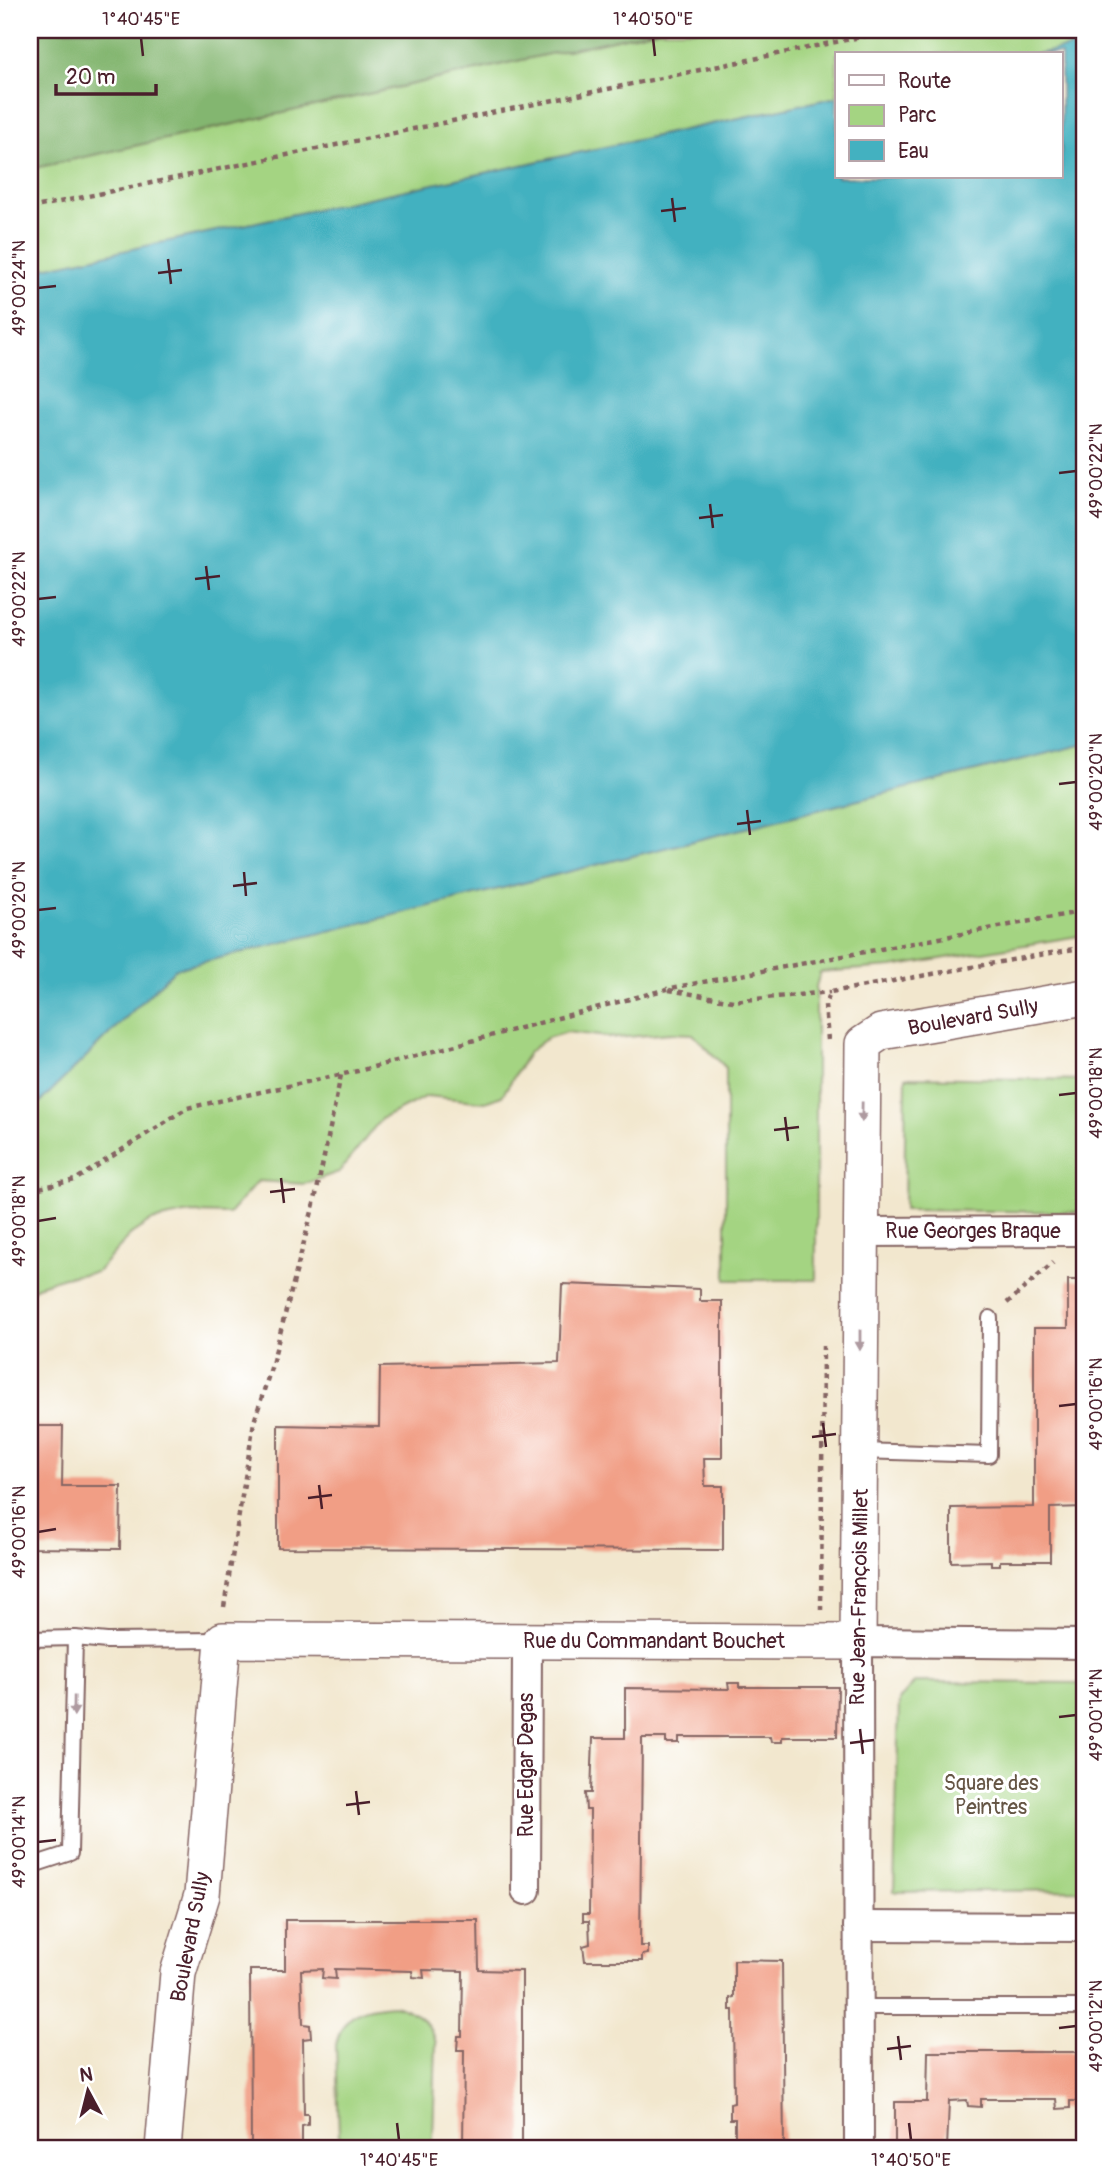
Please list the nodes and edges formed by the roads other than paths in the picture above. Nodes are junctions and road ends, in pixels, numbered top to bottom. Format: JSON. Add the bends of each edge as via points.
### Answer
{"nodes":[{"id":1,"x":1085,"y":997,"type":"edge"},
{"id":2,"x":863,"y":1044,"type":"joint"},
{"id":3,"x":1085,"y":1231,"type":"edge"},
{"id":4,"x":860,"y":1232,"type":"junction"},
{"id":5,"x":990,"y":1318,"type":"road end"},
{"id":6,"x":860,"y":1451,"type":"junction"},
{"id":7,"x":75,"y":1637,"type":"junction"},
{"id":8,"x":30,"y":1639,"type":"edge"},
{"id":9,"x":223,"y":1640,"type":"junction"},
{"id":10,"x":527,"y":1641,"type":"junction"},
{"id":11,"x":858,"y":1642,"type":"junction"},
{"id":12,"x":1085,"y":1644,"type":"edge"},
{"id":13,"x":30,"y":1866,"type":"edge"},
{"id":14,"x":526,"y":1890,"type":"dead end"},
{"id":15,"x":858,"y":1926,"type":"junction"},
{"id":16,"x":1085,"y":1927,"type":"edge"},
{"id":17,"x":858,"y":2007,"type":"junction"},
{"id":18,"x":1085,"y":2007,"type":"edge"},
{"id":19,"x":163,"y":2149,"type":"edge"},
{"id":20,"x":859,"y":2149,"type":"edge"}],
"edges":[{"from":1,"to":2,"type":"street","name":"Boulevard Sully","via":[[881,1032]]},
{"from":2,"to":4,"type":"street","name":"Rue Jean-François Millet","one_way":true},
{"from":3,"to":4,"type":"street","name":"Rue Georges Braque"},
{"from":4,"to":6,"type":"street","name":"Rue Jean-François Millet","one_way":true},
{"from":5,"to":6,"type":"lane","via":[[989,1455]]},
{"from":6,"to":11,"type":"street","name":"Rue Jean-François Millet"},
{"from":7,"to":8,"type":"lane"},
{"from":7,"to":9,"type":"lane","via":[[107,1642]]},
{"from":7,"to":13,"type":"lane","one_way":true,"via":[[70,1853]]},
{"from":9,"to":10,"type":"street","name":"Rue du Commandant Bouchet"},
{"from":9,"to":19,"type":"street","name":"Boulevard Sully","via":[[202,1895],[178,1973]]},
{"from":10,"to":11,"type":"street","name":"Rue du Commandant Bouchet"},
{"from":10,"to":14,"type":"street","name":"Rue Edgar Degas"},
{"from":11,"to":12,"type":"street","name":"Rue du Commandant Bouchet"},
{"from":11,"to":15,"type":"street","name":"Rue Jean-François Millet"},
{"from":15,"to":16,"type":"street"},
{"from":15,"to":17,"type":"street","name":"Rue Jean-François Millet"},
{"from":17,"to":18,"type":"lane"},
{"from":17,"to":20,"type":"street","name":"Rue Jean-François Millet"}]}
